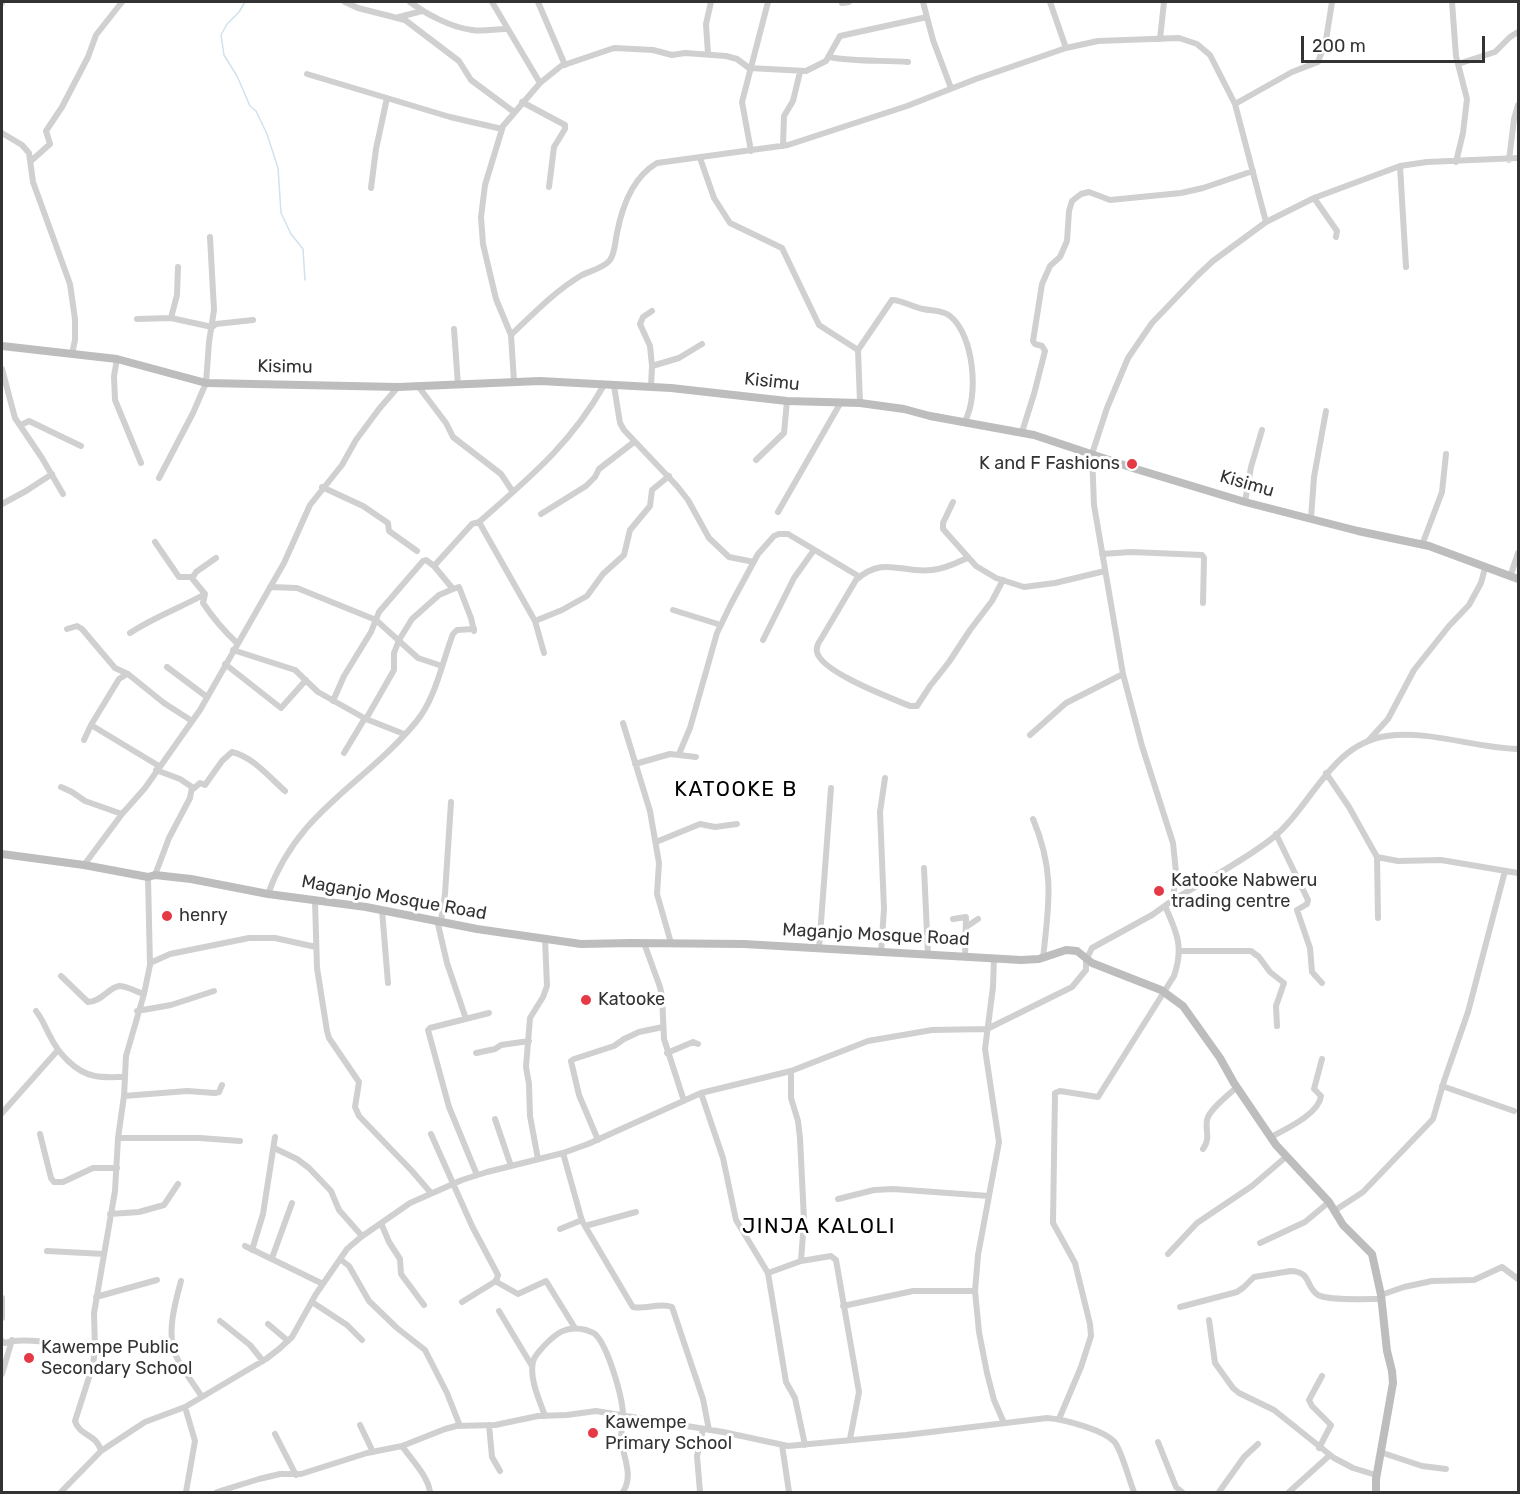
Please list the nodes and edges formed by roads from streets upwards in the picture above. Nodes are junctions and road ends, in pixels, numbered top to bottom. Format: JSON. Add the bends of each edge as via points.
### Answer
{"nodes":[{"id":1,"x":122,"y":2,"type":"edge"},
{"id":2,"x":345,"y":2,"type":"edge"},
{"id":3,"x":410,"y":2,"type":"edge"},
{"id":4,"x":492,"y":2,"type":"edge"},
{"id":5,"x":538,"y":2,"type":"edge"},
{"id":6,"x":711,"y":2,"type":"edge"},
{"id":7,"x":768,"y":2,"type":"edge"},
{"id":8,"x":923,"y":2,"type":"edge"},
{"id":9,"x":1050,"y":2,"type":"edge"},
{"id":10,"x":1164,"y":2,"type":"edge"},
{"id":11,"x":1332,"y":2,"type":"edge"},
{"id":12,"x":1452,"y":2,"type":"edge"},
{"id":13,"x":422,"y":11,"type":"junction"},
{"id":14,"x":394,"y":17,"type":"junction"},
{"id":15,"x":927,"y":17,"type":"junction"},
{"id":16,"x":506,"y":29,"type":"junction"},
{"id":17,"x":1518,"y":32,"type":"edge"},
{"id":18,"x":1160,"y":39,"type":"junction"},
{"id":19,"x":1066,"y":48,"type":"junction"},
{"id":20,"x":708,"y":54,"type":"junction"},
{"id":21,"x":829,"y":57,"type":"junction"},
{"id":22,"x":909,"y":62,"type":"dead end"},
{"id":23,"x":1458,"y":64,"type":"junction"},
{"id":24,"x":565,"y":65,"type":"junction"},
{"id":25,"x":749,"y":68,"type":"junction"},
{"id":26,"x":800,"y":72,"type":"junction"},
{"id":27,"x":307,"y":74,"type":"dead end"},
{"id":28,"x":540,"y":83,"type":"junction"},
{"id":29,"x":951,"y":88,"type":"junction"},
{"id":30,"x":387,"y":98,"type":"junction"},
{"id":31,"x":522,"y":102,"type":"junction"},
{"id":32,"x":1235,"y":105,"type":"junction"},
{"id":33,"x":1518,"y":105,"type":"edge"},
{"id":34,"x":514,"y":112,"type":"junction"},
{"id":35,"x":502,"y":129,"type":"junction"},
{"id":36,"x":2,"y":133,"type":"edge"},
{"id":37,"x":783,"y":146,"type":"junction"},
{"id":38,"x":751,"y":151,"type":"junction"},
{"id":39,"x":700,"y":158,"type":"junction"},
{"id":40,"x":1515,"y":160,"type":"edge"},
{"id":41,"x":31,"y":161,"type":"junction"},
{"id":42,"x":1456,"y":162,"type":"junction"},
{"id":43,"x":1400,"y":166,"type":"junction"},
{"id":44,"x":1253,"y":171,"type":"junction"},
{"id":45,"x":549,"y":187,"type":"dead end"},
{"id":46,"x":371,"y":188,"type":"dead end"},
{"id":47,"x":1314,"y":198,"type":"junction"},
{"id":48,"x":1266,"y":222,"type":"junction"},
{"id":49,"x":210,"y":237,"type":"dead end"},
{"id":50,"x":1336,"y":237,"type":"dead end"},
{"id":51,"x":178,"y":267,"type":"dead end"},
{"id":52,"x":1406,"y":267,"type":"dead end"},
{"id":53,"x":652,"y":310,"type":"dead end"},
{"id":54,"x":171,"y":318,"type":"junction"},
{"id":55,"x":137,"y":319,"type":"dead end"},
{"id":56,"x":253,"y":320,"type":"dead end"},
{"id":57,"x":212,"y":327,"type":"junction"},
{"id":58,"x":454,"y":329,"type":"dead end"},
{"id":59,"x":511,"y":335,"type":"junction"},
{"id":60,"x":702,"y":344,"type":"dead end"},
{"id":61,"x":2,"y":346,"type":"edge"},
{"id":62,"x":858,"y":350,"type":"junction"},
{"id":63,"x":72,"y":354,"type":"junction"},
{"id":64,"x":117,"y":359,"type":"junction"},
{"id":65,"x":652,"y":366,"type":"junction"},
{"id":66,"x":2,"y":369,"type":"edge"},
{"id":67,"x":514,"y":382,"type":"junction"},
{"id":68,"x":206,"y":383,"type":"junction"},
{"id":69,"x":458,"y":385,"type":"junction"},
{"id":70,"x":609,"y":385,"type":"junction"},
{"id":71,"x":418,"y":386,"type":"junction"},
{"id":72,"x":398,"y":387,"type":"junction"},
{"id":73,"x":651,"y":387,"type":"junction"},
{"id":74,"x":5,"y":398,"type":"edge"},
{"id":75,"x":787,"y":401,"type":"junction"},
{"id":76,"x":841,"y":402,"type":"junction"},
{"id":77,"x":860,"y":403,"type":"junction"},
{"id":78,"x":1326,"y":411,"type":"dead end"},
{"id":79,"x":965,"y":421,"type":"junction"},
{"id":80,"x":21,"y":425,"type":"junction"},
{"id":81,"x":1262,"y":430,"type":"dead end"},
{"id":82,"x":1022,"y":432,"type":"junction"},
{"id":83,"x":634,"y":442,"type":"junction"},
{"id":84,"x":81,"y":446,"type":"dead end"},
{"id":85,"x":1092,"y":454,"type":"junction"},
{"id":86,"x":1446,"y":454,"type":"dead end"},
{"id":87,"x":756,"y":460,"type":"dead end"},
{"id":88,"x":141,"y":463,"type":"dead end"},
{"id":89,"x":52,"y":474,"type":"junction"},
{"id":90,"x":669,"y":476,"type":"junction"},
{"id":91,"x":159,"y":478,"type":"dead end"},
{"id":92,"x":322,"y":487,"type":"junction"},
{"id":93,"x":513,"y":492,"type":"junction"},
{"id":94,"x":63,"y":494,"type":"dead end"},
{"id":95,"x":953,"y":502,"type":"dead end"},
{"id":96,"x":1245,"y":502,"type":"junction"},
{"id":97,"x":2,"y":504,"type":"edge"},
{"id":98,"x":778,"y":512,"type":"dead end"},
{"id":99,"x":541,"y":514,"type":"dead end"},
{"id":100,"x":1311,"y":518,"type":"junction"},
{"id":101,"x":478,"y":522,"type":"junction"},
{"id":102,"x":155,"y":542,"type":"dead end"},
{"id":103,"x":1422,"y":545,"type":"junction"},
{"id":104,"x":814,"y":550,"type":"junction"},
{"id":105,"x":417,"y":551,"type":"dead end"},
{"id":106,"x":1518,"y":553,"type":"edge"},
{"id":107,"x":1102,"y":554,"type":"junction"},
{"id":108,"x":216,"y":558,"type":"dead end"},
{"id":109,"x":967,"y":558,"type":"junction"},
{"id":110,"x":754,"y":562,"type":"junction"},
{"id":111,"x":434,"y":566,"type":"junction"},
{"id":112,"x":1485,"y":568,"type":"junction"},
{"id":113,"x":1105,"y":571,"type":"junction"},
{"id":114,"x":860,"y":576,"type":"junction"},
{"id":115,"x":191,"y":577,"type":"junction"},
{"id":116,"x":1514,"y":578,"type":"edge"},
{"id":117,"x":1004,"y":580,"type":"junction"},
{"id":118,"x":270,"y":587,"type":"junction"},
{"id":119,"x":453,"y":589,"type":"junction"},
{"id":120,"x":205,"y":594,"type":"junction"},
{"id":121,"x":1203,"y":603,"type":"dead end"},
{"id":122,"x":673,"y":610,"type":"dead end"},
{"id":123,"x":376,"y":620,"type":"junction"},
{"id":124,"x":535,"y":621,"type":"junction"},
{"id":125,"x":721,"y":625,"type":"junction"},
{"id":126,"x":67,"y":629,"type":"dead end"},
{"id":127,"x":130,"y":633,"type":"dead end"},
{"id":128,"x":399,"y":640,"type":"junction"},
{"id":129,"x":763,"y":640,"type":"dead end"},
{"id":130,"x":237,"y":643,"type":"junction"},
{"id":131,"x":232,"y":650,"type":"junction"},
{"id":132,"x":544,"y":653,"type":"dead end"},
{"id":133,"x":225,"y":664,"type":"junction"},
{"id":134,"x":442,"y":666,"type":"junction"},
{"id":135,"x":167,"y":667,"type":"dead end"},
{"id":136,"x":128,"y":674,"type":"junction"},
{"id":137,"x":1124,"y":674,"type":"junction"},
{"id":138,"x":306,"y":680,"type":"junction"},
{"id":139,"x":207,"y":697,"type":"junction"},
{"id":140,"x":333,"y":701,"type":"junction"},
{"id":141,"x":365,"y":718,"type":"junction"},
{"id":142,"x":192,"y":722,"type":"junction"},
{"id":143,"x":623,"y":723,"type":"dead end"},
{"id":144,"x":91,"y":724,"type":"junction"},
{"id":145,"x":404,"y":734,"type":"junction"},
{"id":146,"x":1030,"y":735,"type":"dead end"},
{"id":147,"x":84,"y":740,"type":"dead end"},
{"id":148,"x":1368,"y":741,"type":"junction"},
{"id":149,"x":1518,"y":749,"type":"edge"},
{"id":150,"x":344,"y":753,"type":"dead end"},
{"id":151,"x":679,"y":754,"type":"junction"},
{"id":152,"x":696,"y":757,"type":"dead end"},
{"id":153,"x":635,"y":764,"type":"junction"},
{"id":154,"x":157,"y":768,"type":"junction"},
{"id":155,"x":1326,"y":773,"type":"junction"},
{"id":156,"x":885,"y":778,"type":"dead end"},
{"id":157,"x":61,"y":787,"type":"dead end"},
{"id":158,"x":831,"y":788,"type":"dead end"},
{"id":159,"x":192,"y":790,"type":"junction"},
{"id":160,"x":285,"y":791,"type":"dead end"},
{"id":161,"x":451,"y":802,"type":"dead end"},
{"id":162,"x":122,"y":814,"type":"junction"},
{"id":163,"x":1033,"y":819,"type":"dead end"},
{"id":164,"x":737,"y":824,"type":"dead end"},
{"id":165,"x":1276,"y":834,"type":"junction"},
{"id":166,"x":656,"y":842,"type":"junction"},
{"id":167,"x":2,"y":854,"type":"edge"},
{"id":168,"x":1377,"y":857,"type":"junction"},
{"id":169,"x":84,"y":865,"type":"junction"},
{"id":170,"x":924,"y":868,"type":"dead end"},
{"id":171,"x":1505,"y":871,"type":"junction"},
{"id":172,"x":1518,"y":873,"type":"edge"},
{"id":173,"x":152,"y":876,"type":"junction"},
{"id":174,"x":268,"y":894,"type":"junction"},
{"id":175,"x":1173,"y":900,"type":"junction"},
{"id":176,"x":315,"y":901,"type":"junction"},
{"id":177,"x":1165,"y":906,"type":"junction"},
{"id":178,"x":382,"y":910,"type":"junction"},
{"id":179,"x":1378,"y":918,"type":"dead end"},
{"id":180,"x":953,"y":919,"type":"dead end"},
{"id":181,"x":978,"y":919,"type":"dead end"},
{"id":182,"x":439,"y":921,"type":"junction"},
{"id":183,"x":966,"y":927,"type":"junction"},
{"id":184,"x":545,"y":939,"type":"junction"},
{"id":185,"x":644,"y":943,"type":"junction"},
{"id":186,"x":671,"y":943,"type":"junction"},
{"id":187,"x":316,"y":947,"type":"junction"},
{"id":188,"x":819,"y":949,"type":"junction"},
{"id":189,"x":1180,"y":951,"type":"junction"},
{"id":190,"x":881,"y":953,"type":"junction"},
{"id":191,"x":928,"y":955,"type":"junction"},
{"id":192,"x":965,"y":957,"type":"junction"},
{"id":193,"x":994,"y":958,"type":"junction"},
{"id":194,"x":1043,"y":958,"type":"junction"},
{"id":195,"x":1086,"y":960,"type":"junction"},
{"id":196,"x":150,"y":963,"type":"junction"},
{"id":197,"x":61,"y":976,"type":"dead end"},
{"id":198,"x":388,"y":983,"type":"dead end"},
{"id":199,"x":1322,"y":983,"type":"dead end"},
{"id":200,"x":214,"y":991,"type":"dead end"},
{"id":201,"x":1163,"y":991,"type":"junction"},
{"id":202,"x":144,"y":994,"type":"junction"},
{"id":203,"x":36,"y":1011,"type":"dead end"},
{"id":204,"x":137,"y":1011,"type":"junction"},
{"id":205,"x":489,"y":1013,"type":"dead end"},
{"id":206,"x":466,"y":1019,"type":"junction"},
{"id":207,"x":1277,"y":1026,"type":"dead end"},
{"id":208,"x":663,"y":1027,"type":"junction"},
{"id":209,"x":987,"y":1029,"type":"junction"},
{"id":210,"x":529,"y":1041,"type":"junction"},
{"id":211,"x":698,"y":1044,"type":"dead end"},
{"id":212,"x":58,"y":1050,"type":"junction"},
{"id":213,"x":476,"y":1053,"type":"dead end"},
{"id":214,"x":667,"y":1053,"type":"junction"},
{"id":215,"x":1322,"y":1059,"type":"dead end"},
{"id":216,"x":790,"y":1071,"type":"junction"},
{"id":217,"x":124,"y":1077,"type":"junction"},
{"id":218,"x":222,"y":1085,"type":"dead end"},
{"id":219,"x":1442,"y":1086,"type":"junction"},
{"id":220,"x":1237,"y":1087,"type":"junction"},
{"id":221,"x":701,"y":1094,"type":"junction"},
{"id":222,"x":124,"y":1096,"type":"junction"},
{"id":223,"x":684,"y":1101,"type":"junction"},
{"id":224,"x":1514,"y":1110,"type":"dead end"},
{"id":225,"x":2,"y":1113,"type":"edge"},
{"id":226,"x":495,"y":1119,"type":"dead end"},
{"id":227,"x":40,"y":1134,"type":"dead end"},
{"id":228,"x":431,"y":1134,"type":"dead end"},
{"id":229,"x":275,"y":1137,"type":"dead end"},
{"id":230,"x":1271,"y":1137,"type":"junction"},
{"id":231,"x":118,"y":1138,"type":"junction"},
{"id":232,"x":598,"y":1140,"type":"junction"},
{"id":233,"x":240,"y":1141,"type":"dead end"},
{"id":234,"x":274,"y":1148,"type":"junction"},
{"id":235,"x":1203,"y":1149,"type":"dead end"},
{"id":236,"x":563,"y":1153,"type":"junction"},
{"id":237,"x":1287,"y":1156,"type":"junction"},
{"id":238,"x":538,"y":1160,"type":"junction"},
{"id":239,"x":512,"y":1166,"type":"junction"},
{"id":240,"x":117,"y":1168,"type":"junction"},
{"id":241,"x":477,"y":1175,"type":"junction"},
{"id":242,"x":454,"y":1183,"type":"junction"},
{"id":243,"x":178,"y":1184,"type":"dead end"},
{"id":244,"x":431,"y":1193,"type":"junction"},
{"id":245,"x":989,"y":1196,"type":"junction"},
{"id":246,"x":838,"y":1199,"type":"dead end"},
{"id":247,"x":292,"y":1203,"type":"dead end"},
{"id":248,"x":1332,"y":1207,"type":"junction"},
{"id":249,"x":636,"y":1212,"type":"dead end"},
{"id":250,"x":110,"y":1214,"type":"junction"},
{"id":251,"x":381,"y":1223,"type":"junction"},
{"id":252,"x":584,"y":1223,"type":"junction"},
{"id":253,"x":560,"y":1229,"type":"dead end"},
{"id":254,"x":362,"y":1236,"type":"junction"},
{"id":255,"x":1260,"y":1243,"type":"dead end"},
{"id":256,"x":245,"y":1246,"type":"dead end"},
{"id":257,"x":252,"y":1250,"type":"junction"},
{"id":258,"x":46,"y":1251,"type":"dead end"},
{"id":259,"x":105,"y":1254,"type":"junction"},
{"id":260,"x":1168,"y":1254,"type":"dead end"},
{"id":261,"x":272,"y":1258,"type":"junction"},
{"id":262,"x":340,"y":1259,"type":"junction"},
{"id":263,"x":801,"y":1261,"type":"junction"},
{"id":264,"x":768,"y":1273,"type":"junction"},
{"id":265,"x":1518,"y":1279,"type":"edge"},
{"id":266,"x":158,"y":1280,"type":"dead end"},
{"id":267,"x":181,"y":1281,"type":"dead end"},
{"id":268,"x":495,"y":1281,"type":"junction"},
{"id":269,"x":323,"y":1284,"type":"junction"},
{"id":270,"x":975,"y":1291,"type":"junction"},
{"id":271,"x":96,"y":1297,"type":"junction"},
{"id":272,"x":1381,"y":1297,"type":"junction"},
{"id":273,"x":2,"y":1298,"type":"edge"},
{"id":274,"x":312,"y":1302,"type":"junction"},
{"id":275,"x":462,"y":1302,"type":"dead end"},
{"id":276,"x":424,"y":1305,"type":"dead end"},
{"id":277,"x":843,"y":1306,"type":"junction"},
{"id":278,"x":1180,"y":1307,"type":"dead end"},
{"id":279,"x":499,"y":1311,"type":"dead end"},
{"id":280,"x":2,"y":1318,"type":"edge"},
{"id":281,"x":1209,"y":1320,"type":"dead end"},
{"id":282,"x":220,"y":1321,"type":"dead end"},
{"id":283,"x":268,"y":1324,"type":"dead end"},
{"id":284,"x":575,"y":1328,"type":"junction"},
{"id":285,"x":12,"y":1340,"type":"junction"},
{"id":286,"x":362,"y":1340,"type":"dead end"},
{"id":287,"x":2,"y":1341,"type":"edge"},
{"id":288,"x":288,"y":1341,"type":"junction"},
{"id":289,"x":95,"y":1349,"type":"junction"},
{"id":290,"x":263,"y":1361,"type":"junction"},
{"id":291,"x":532,"y":1366,"type":"junction"},
{"id":292,"x":2,"y":1374,"type":"edge"},
{"id":293,"x":1322,"y":1376,"type":"dead end"},
{"id":294,"x":202,"y":1397,"type":"junction"},
{"id":295,"x":185,"y":1407,"type":"junction"},
{"id":296,"x":623,"y":1414,"type":"junction"},
{"id":297,"x":545,"y":1416,"type":"junction"},
{"id":298,"x":1059,"y":1419,"type":"junction"},
{"id":299,"x":1004,"y":1423,"type":"junction"},
{"id":300,"x":360,"y":1425,"type":"dead end"},
{"id":301,"x":489,"y":1425,"type":"junction"},
{"id":302,"x":460,"y":1426,"type":"junction"},
{"id":303,"x":706,"y":1429,"type":"junction"},
{"id":304,"x":276,"y":1434,"type":"dead end"},
{"id":305,"x":850,"y":1439,"type":"junction"},
{"id":306,"x":1158,"y":1442,"type":"dead end"},
{"id":307,"x":1258,"y":1444,"type":"dead end"},
{"id":308,"x":782,"y":1445,"type":"junction"},
{"id":309,"x":805,"y":1445,"type":"junction"},
{"id":310,"x":402,"y":1446,"type":"junction"},
{"id":311,"x":1319,"y":1448,"type":"junction"},
{"id":312,"x":101,"y":1451,"type":"junction"},
{"id":313,"x":373,"y":1452,"type":"junction"},
{"id":314,"x":1380,"y":1452,"type":"junction"},
{"id":315,"x":1330,"y":1455,"type":"junction"},
{"id":316,"x":1446,"y":1469,"type":"dead end"},
{"id":317,"x":500,"y":1472,"type":"dead end"},
{"id":318,"x":296,"y":1475,"type":"junction"},
{"id":319,"x":1376,"y":1475,"type":"junction"},
{"id":320,"x":61,"y":1492,"type":"edge"},
{"id":321,"x":186,"y":1492,"type":"edge"},
{"id":322,"x":217,"y":1492,"type":"edge"},
{"id":323,"x":430,"y":1492,"type":"edge"},
{"id":324,"x":623,"y":1492,"type":"edge"},
{"id":325,"x":700,"y":1492,"type":"edge"},
{"id":326,"x":789,"y":1492,"type":"edge"},
{"id":327,"x":1134,"y":1492,"type":"edge"},
{"id":328,"x":1182,"y":1492,"type":"edge"},
{"id":329,"x":1219,"y":1492,"type":"edge"},
{"id":330,"x":1288,"y":1492,"type":"edge"},
{"id":331,"x":1376,"y":1492,"type":"edge"}],
"edges":[{"from":1,"to":41,"type":"street","via":[[96,35],[59,115],[46,131],[50,144]]},
{"from":2,"to":14,"type":"street"},
{"from":3,"to":13,"type":"street"},
{"from":4,"to":16,"type":"street"},
{"from":5,"to":24,"type":"street"},
{"from":6,"to":20,"type":"street","via":[[706,24]]},
{"from":7,"to":25,"type":"street"},
{"from":8,"to":15,"type":"street"},
{"from":9,"to":19,"type":"street"},
{"from":10,"to":18,"type":"street"},
{"from":11,"to":32,"type":"street","via":[[1318,62],[1292,72]]},
{"from":12,"to":23,"type":"street"},
{"from":13,"to":14,"type":"street"},
{"from":13,"to":16,"type":"street","via":[[472,30]]},
{"from":14,"to":34,"type":"street","via":[[405,20],[459,61],[471,80]]},
{"from":15,"to":21,"type":"street","via":[[840,36]]},
{"from":15,"to":29,"type":"street"},
{"from":16,"to":28,"type":"street"},
{"from":17,"to":23,"type":"street","via":[[1495,52]]},
{"from":18,"to":19,"type":"street","via":[[1098,41]]},
{"from":18,"to":32,"type":"street","via":[[1179,38],[1197,44],[1210,55]]},
{"from":19,"to":29,"type":"street"},
{"from":20,"to":24,"type":"street","via":[[669,55],[614,48]]},
{"from":20,"to":25,"type":"street","via":[[731,57]]},
{"from":21,"to":22,"type":"street"},
{"from":21,"to":26,"type":"street","via":[[819,66]]},
{"from":23,"to":42,"type":"street","via":[[1467,99]]},
{"from":24,"to":28,"type":"street"},
{"from":25,"to":26,"type":"street"},
{"from":25,"to":38,"type":"street","via":[[742,102]]},
{"from":26,"to":37,"type":"street","via":[[793,101],[784,116]]},
{"from":27,"to":30,"type":"street"},
{"from":28,"to":31,"type":"street"},
{"from":29,"to":37,"type":"street"},
{"from":30,"to":35,"type":"street"},
{"from":30,"to":46,"type":"street"},
{"from":31,"to":34,"type":"street"},
{"from":31,"to":45,"type":"street","via":[[565,125],[554,147]]},
{"from":32,"to":44,"type":"street"},
{"from":33,"to":40,"type":"street","via":[[1514,119]]},
{"from":34,"to":35,"type":"street"},
{"from":35,"to":59,"type":"street","via":[[485,185],[481,217],[496,299]]},
{"from":36,"to":41,"type":"street","via":[[22,145]]},
{"from":37,"to":38,"type":"street"},
{"from":38,"to":39,"type":"street"},
{"from":39,"to":59,"type":"street","via":[[657,163],[646,169],[623,211],[612,258],[554,294]]},
{"from":39,"to":62,"type":"street","via":[[714,198],[730,223],[782,248],[819,325]]},
{"from":40,"to":42,"type":"street"},
{"from":41,"to":63,"type":"street","via":[[33,182],[70,284],[75,319]]},
{"from":42,"to":43,"type":"street"},
{"from":43,"to":47,"type":"street"},
{"from":43,"to":52,"type":"street"},
{"from":44,"to":48,"type":"street"},
{"from":44,"to":82,"type":"street","via":[[1181,192],[1110,200],[1089,192],[1072,201],[1068,241],[1042,284],[1033,341],[1045,351]]},
{"from":47,"to":48,"type":"street"},
{"from":47,"to":50,"type":"street","via":[[1337,231]]},
{"from":48,"to":85,"type":"street","via":[[1213,261],[1139,339],[1113,391]]},
{"from":49,"to":57,"type":"street"},
{"from":51,"to":54,"type":"street"},
{"from":53,"to":65,"type":"street","via":[[640,324],[650,346]]},
{"from":54,"to":55,"type":"street"},
{"from":54,"to":57,"type":"street"},
{"from":56,"to":57,"type":"street"},
{"from":57,"to":68,"type":"street"},
{"from":58,"to":69,"type":"street"},
{"from":59,"to":67,"type":"street"},
{"from":60,"to":65,"type":"street","via":[[679,358]]},
{"from":61,"to":63,"type":"street","name":"Kisimu"},
{"from":62,"to":77,"type":"street"},
{"from":62,"to":79,"type":"street","via":[[892,300],[950,316],[959,327],[973,370]]},
{"from":63,"to":64,"type":"street","name":"Kisimu"},
{"from":64,"to":68,"type":"street","name":"Kisimu"},
{"from":64,"to":88,"type":"street","via":[[115,400]]},
{"from":65,"to":73,"type":"street"},
{"from":66,"to":74,"type":"street"},
{"from":67,"to":69,"type":"street","name":"Kisimu"},
{"from":67,"to":70,"type":"street","name":"Kisimu"},
{"from":68,"to":72,"type":"street","name":"Kisimu"},
{"from":68,"to":91,"type":"street"},
{"from":69,"to":71,"type":"street","name":"Kisimu"},
{"from":70,"to":73,"type":"street","name":"Kisimu"},
{"from":70,"to":83,"type":"street","via":[[620,423]]},
{"from":70,"to":93,"type":"street","via":[[557,452]]},
{"from":71,"to":72,"type":"street","name":"Kisimu"},
{"from":71,"to":93,"type":"street","via":[[453,437],[501,474]]},
{"from":72,"to":92,"type":"street"},
{"from":73,"to":75,"type":"street","name":"Kisimu"},
{"from":74,"to":80,"type":"street"},
{"from":75,"to":76,"type":"street","name":"Kisimu"},
{"from":75,"to":87,"type":"street","via":[[784,433]]},
{"from":76,"to":77,"type":"street","name":"Kisimu"},
{"from":76,"to":98,"type":"street"},
{"from":77,"to":79,"type":"street","name":"Kisimu"},
{"from":78,"to":100,"type":"street"},
{"from":79,"to":82,"type":"street","name":"Kisimu"},
{"from":80,"to":84,"type":"street","via":[[29,421]]},
{"from":80,"to":89,"type":"street"},
{"from":81,"to":96,"type":"street"},
{"from":82,"to":85,"type":"street","name":"Kisimu"},
{"from":83,"to":90,"type":"street"},
{"from":83,"to":99,"type":"street","via":[[599,469],[586,486]]},
{"from":85,"to":96,"type":"street","name":"Kisimu"},
{"from":85,"to":107,"type":"street","via":[[1094,505]]},
{"from":86,"to":103,"type":"street","via":[[1442,492]]},
{"from":89,"to":94,"type":"street"},
{"from":89,"to":97,"type":"street"},
{"from":90,"to":110,"type":"street","via":[[716,545],[729,557]]},
{"from":90,"to":124,"type":"street","via":[[652,490],[650,506],[630,530],[624,555],[587,596]]},
{"from":92,"to":105,"type":"street","via":[[376,514],[388,523],[389,531]]},
{"from":92,"to":118,"type":"street"},
{"from":93,"to":101,"type":"street"},
{"from":95,"to":109,"type":"street","via":[[943,529]]},
{"from":96,"to":100,"type":"street","name":"Kisimu"},
{"from":100,"to":103,"type":"street","name":"Kisimu"},
{"from":101,"to":111,"type":"street"},
{"from":101,"to":124,"type":"street"},
{"from":102,"to":115,"type":"street","via":[[179,577]]},
{"from":103,"to":112,"type":"street","name":"Kisimu"},
{"from":104,"to":110,"type":"street","via":[[788,534],[779,534]]},
{"from":104,"to":114,"type":"street"},
{"from":104,"to":129,"type":"street","via":[[794,578]]},
{"from":106,"to":116,"type":"street"},
{"from":107,"to":113,"type":"street"},
{"from":107,"to":121,"type":"street","via":[[1202,555]]},
{"from":108,"to":115,"type":"street"},
{"from":109,"to":114,"type":"street","via":[[933,570],[881,566]]},
{"from":109,"to":117,"type":"street"},
{"from":110,"to":125,"type":"street"},
{"from":111,"to":119,"type":"street"},
{"from":111,"to":123,"type":"street","via":[[426,560],[421,562]]},
{"from":112,"to":116,"type":"street","name":"Kisimu"},
{"from":112,"to":148,"type":"street","via":[[1469,605],[1414,670],[1388,719]]},
{"from":113,"to":117,"type":"street","via":[[1029,587]]},
{"from":113,"to":137,"type":"street"},
{"from":114,"to":117,"type":"street","via":[[820,639],[817,653],[835,672],[914,707],[949,663]]},
{"from":115,"to":120,"type":"street"},
{"from":118,"to":123,"type":"street","via":[[297,588]]},
{"from":118,"to":130,"type":"street"},
{"from":119,"to":128,"type":"street","via":[[439,595],[417,614]]},
{"from":119,"to":134,"type":"street","via":[[459,587],[474,631],[458,630],[453,634]]},
{"from":120,"to":127,"type":"street"},
{"from":120,"to":130,"type":"street","via":[[202,603]]},
{"from":122,"to":125,"type":"street"},
{"from":123,"to":128,"type":"street"},
{"from":123,"to":140,"type":"street"},
{"from":124,"to":132,"type":"street"},
{"from":125,"to":151,"type":"street"},
{"from":126,"to":136,"type":"street","via":[[82,629],[115,668]]},
{"from":128,"to":134,"type":"street","via":[[418,658]]},
{"from":128,"to":141,"type":"street","via":[[394,670]]},
{"from":130,"to":131,"type":"street"},
{"from":131,"to":133,"type":"street"},
{"from":131,"to":138,"type":"street","via":[[292,669]]},
{"from":133,"to":138,"type":"street","via":[[281,708]]},
{"from":133,"to":139,"type":"street"},
{"from":134,"to":145,"type":"street","via":[[423,712]]},
{"from":135,"to":139,"type":"street"},
{"from":136,"to":142,"type":"street"},
{"from":136,"to":144,"type":"street","via":[[119,679]]},
{"from":137,"to":146,"type":"street","via":[[1066,703]]},
{"from":137,"to":175,"type":"street","via":[[1173,843]]},
{"from":138,"to":140,"type":"street"},
{"from":139,"to":142,"type":"street"},
{"from":140,"to":141,"type":"street"},
{"from":141,"to":145,"type":"street"},
{"from":141,"to":150,"type":"street"},
{"from":142,"to":154,"type":"street"},
{"from":143,"to":153,"type":"street"},
{"from":144,"to":147,"type":"street"},
{"from":144,"to":154,"type":"street"},
{"from":145,"to":174,"type":"street","via":[[308,824],[276,871]]},
{"from":148,"to":149,"type":"street","via":[[1384,736],[1424,736]]},
{"from":148,"to":155,"type":"street","via":[[1344,754]]},
{"from":151,"to":152,"type":"street"},
{"from":151,"to":153,"type":"street"},
{"from":153,"to":166,"type":"street"},
{"from":154,"to":159,"type":"street","via":[[186,782]]},
{"from":154,"to":162,"type":"street"},
{"from":155,"to":165,"type":"street","via":[[1297,814]]},
{"from":155,"to":168,"type":"street"},
{"from":156,"to":190,"type":"street","via":[[880,812],[884,909]]},
{"from":157,"to":162,"type":"street","via":[[85,801]]},
{"from":158,"to":188,"type":"street"},
{"from":159,"to":160,"type":"street","via":[[200,783],[205,785],[232,752],[253,762]]},
{"from":159,"to":173,"type":"street"},
{"from":161,"to":182,"type":"street"},
{"from":162,"to":169,"type":"street"},
{"from":163,"to":194,"type":"street","via":[[1046,855],[1050,883]]},
{"from":164,"to":166,"type":"street","via":[[700,824]]},
{"from":165,"to":175,"type":"street"},
{"from":165,"to":199,"type":"street","via":[[1308,900],[1297,910],[1310,948],[1312,972]]},
{"from":166,"to":186,"type":"street","via":[[657,894]]},
{"from":167,"to":169,"type":"street","name":"Maganjo Mosque Road"},
{"from":168,"to":171,"type":"street","via":[[1398,861],[1441,860]]},
{"from":168,"to":179,"type":"street"},
{"from":169,"to":173,"type":"street","name":"Maganjo Mosque Road"},
{"from":170,"to":191,"type":"street"},
{"from":171,"to":172,"type":"street"},
{"from":171,"to":219,"type":"street","via":[[1468,1012]]},
{"from":173,"to":174,"type":"street","name":"Maganjo Mosque Road","via":[[191,879]]},
{"from":173,"to":196,"type":"street"},
{"from":174,"to":176,"type":"street","name":"Maganjo Mosque Road"},
{"from":175,"to":177,"type":"street"},
{"from":176,"to":178,"type":"street","name":"Maganjo Mosque Road"},
{"from":176,"to":187,"type":"street"},
{"from":177,"to":189,"type":"street","via":[[1177,932]]},
{"from":177,"to":195,"type":"street","via":[[1092,948]]},
{"from":178,"to":182,"type":"street","name":"Maganjo Mosque Road"},
{"from":178,"to":198,"type":"street"},
{"from":180,"to":183,"type":"street","via":[[966,917]]},
{"from":181,"to":183,"type":"street"},
{"from":182,"to":184,"type":"street","name":"Maganjo Mosque Road"},
{"from":182,"to":206,"type":"street","via":[[447,963]]},
{"from":183,"to":192,"type":"street"},
{"from":184,"to":185,"type":"street","name":"Maganjo Mosque Road","via":[[581,944]]},
{"from":184,"to":210,"type":"street","via":[[547,986],[530,1018]]},
{"from":185,"to":186,"type":"street","name":"Maganjo Mosque Road"},
{"from":185,"to":208,"type":"street","via":[[660,987]]},
{"from":186,"to":188,"type":"street","name":"Maganjo Mosque Road"},
{"from":187,"to":196,"type":"street","via":[[275,938],[249,938],[170,954]]},
{"from":187,"to":244,"type":"street","via":[[329,1038],[359,1082],[359,1116]]},
{"from":188,"to":190,"type":"street","name":"Maganjo Mosque Road"},
{"from":189,"to":201,"type":"street","via":[[1174,976]]},
{"from":189,"to":207,"type":"street","via":[[1239,950],[1255,954],[1269,972],[1284,982],[1276,1006]]},
{"from":190,"to":191,"type":"street","name":"Maganjo Mosque Road"},
{"from":191,"to":192,"type":"street","name":"Maganjo Mosque Road"},
{"from":192,"to":193,"type":"street","name":"Maganjo Mosque Road"},
{"from":193,"to":194,"type":"street","name":"Maganjo Mosque Road"},
{"from":193,"to":209,"type":"street"},
{"from":194,"to":195,"type":"street","name":"Maganjo Mosque Road","via":[[1074,950]]},
{"from":195,"to":201,"type":"street","name":"Maganjo Mosque Road"},
{"from":195,"to":209,"type":"street","via":[[1086,970],[1072,987]]},
{"from":196,"to":202,"type":"street"},
{"from":197,"to":202,"type":"street","via":[[88,1002],[117,987]]},
{"from":200,"to":204,"type":"street"},
{"from":201,"to":220,"type":"street","name":"Maganjo Mosque Road","via":[[1183,1006]]},
{"from":201,"to":298,"type":"street","via":[[1098,1097],[1055,1093],[1053,1223],[1075,1263],[1091,1336]]},
{"from":202,"to":204,"type":"street"},
{"from":203,"to":212,"type":"street"},
{"from":204,"to":217,"type":"street"},
{"from":205,"to":206,"type":"street"},
{"from":206,"to":241,"type":"street","via":[[430,1028],[428,1033],[449,1107]]},
{"from":208,"to":214,"type":"street"},
{"from":208,"to":232,"type":"street","via":[[639,1032],[614,1046],[571,1061],[579,1095]]},
{"from":209,"to":216,"type":"street","via":[[932,1030],[879,1038]]},
{"from":209,"to":245,"type":"street","via":[[985,1049],[999,1142]]},
{"from":210,"to":213,"type":"street","via":[[501,1044]]},
{"from":210,"to":238,"type":"street","via":[[526,1067]]},
{"from":211,"to":214,"type":"street","via":[[693,1042]]},
{"from":212,"to":217,"type":"street","via":[[85,1073]]},
{"from":212,"to":225,"type":"street"},
{"from":214,"to":223,"type":"street"},
{"from":215,"to":230,"type":"street","via":[[1314,1089],[1321,1100],[1307,1117]]},
{"from":216,"to":221,"type":"street"},
{"from":216,"to":263,"type":"street","via":[[800,1138],[804,1220]]},
{"from":217,"to":222,"type":"street"},
{"from":218,"to":222,"type":"street","via":[[215,1093]]},
{"from":219,"to":224,"type":"street"},
{"from":219,"to":248,"type":"street","via":[[1429,1125],[1363,1192]]},
{"from":220,"to":230,"type":"street","name":"Maganjo Mosque Road"},
{"from":220,"to":235,"type":"street","via":[[1209,1114],[1209,1139]]},
{"from":221,"to":223,"type":"street"},
{"from":221,"to":264,"type":"street","via":[[723,1158],[738,1225]]},
{"from":222,"to":231,"type":"street"},
{"from":223,"to":232,"type":"street"},
{"from":226,"to":239,"type":"street"},
{"from":227,"to":240,"type":"street","via":[[54,1182],[63,1182],[93,1168]]},
{"from":228,"to":242,"type":"street"},
{"from":229,"to":234,"type":"street"},
{"from":230,"to":237,"type":"street","name":"Maganjo Mosque Road"},
{"from":231,"to":233,"type":"street"},
{"from":231,"to":240,"type":"street"},
{"from":232,"to":236,"type":"street"},
{"from":234,"to":254,"type":"street","via":[[309,1168],[331,1191],[339,1210]]},
{"from":234,"to":257,"type":"street","via":[[263,1214]]},
{"from":236,"to":238,"type":"street"},
{"from":236,"to":252,"type":"street"},
{"from":237,"to":248,"type":"street","name":"Maganjo Mosque Road"},
{"from":237,"to":260,"type":"street","via":[[1252,1186],[1197,1223]]},
{"from":238,"to":239,"type":"street"},
{"from":239,"to":241,"type":"street"},
{"from":240,"to":250,"type":"street"},
{"from":241,"to":242,"type":"street"},
{"from":242,"to":244,"type":"street"},
{"from":242,"to":268,"type":"street","via":[[498,1275]]},
{"from":243,"to":250,"type":"street","via":[[164,1205]]},
{"from":244,"to":251,"type":"street"},
{"from":245,"to":246,"type":"street","via":[[893,1189]]},
{"from":245,"to":270,"type":"street"},
{"from":247,"to":261,"type":"street"},
{"from":248,"to":255,"type":"street"},
{"from":248,"to":272,"type":"street","name":"Maganjo Mosque Road","via":[[1342,1225],[1372,1254]]},
{"from":249,"to":252,"type":"street"},
{"from":250,"to":259,"type":"street"},
{"from":251,"to":254,"type":"street"},
{"from":251,"to":276,"type":"street","via":[[400,1259],[401,1274]]},
{"from":252,"to":253,"type":"street"},
{"from":252,"to":303,"type":"street","via":[[633,1307],[672,1307],[703,1399]]},
{"from":254,"to":262,"type":"street"},
{"from":256,"to":257,"type":"street"},
{"from":257,"to":261,"type":"street"},
{"from":258,"to":259,"type":"street"},
{"from":259,"to":271,"type":"street"},
{"from":261,"to":269,"type":"street"},
{"from":262,"to":269,"type":"street"},
{"from":262,"to":302,"type":"street","via":[[349,1266],[369,1301],[424,1350]]},
{"from":263,"to":264,"type":"street"},
{"from":263,"to":277,"type":"street","via":[[834,1257]]},
{"from":264,"to":309,"type":"street","via":[[786,1382],[795,1398]]},
{"from":265,"to":272,"type":"street","via":[[1502,1267],[1474,1280],[1413,1284]]},
{"from":266,"to":271,"type":"street"},
{"from":267,"to":294,"type":"street","via":[[174,1305],[174,1347]]},
{"from":268,"to":275,"type":"street"},
{"from":268,"to":284,"type":"street","via":[[518,1294],[546,1281]]},
{"from":269,"to":274,"type":"street"},
{"from":270,"to":277,"type":"street","via":[[913,1292]]},
{"from":270,"to":299,"type":"street","via":[[987,1373]]},
{"from":271,"to":289,"type":"street"},
{"from":272,"to":278,"type":"street","via":[[1320,1296],[1306,1276],[1291,1271],[1254,1277],[1236,1292]]},
{"from":272,"to":314,"type":"street","name":"Maganjo Mosque Road","via":[[1393,1383]]},
{"from":273,"to":280,"type":"street"},
{"from":274,"to":286,"type":"street"},
{"from":274,"to":288,"type":"street"},
{"from":277,"to":305,"type":"street","via":[[859,1392]]},
{"from":279,"to":291,"type":"street"},
{"from":281,"to":311,"type":"street","via":[[1215,1363],[1226,1381],[1239,1393],[1274,1410]]},
{"from":282,"to":290,"type":"street"},
{"from":283,"to":288,"type":"street"},
{"from":284,"to":291,"type":"street","via":[[555,1334],[536,1355]]},
{"from":284,"to":296,"type":"street","via":[[595,1334],[604,1348],[617,1380]]},
{"from":285,"to":287,"type":"street"},
{"from":285,"to":289,"type":"street"},
{"from":285,"to":292,"type":"street"},
{"from":288,"to":290,"type":"street"},
{"from":289,"to":312,"type":"street","via":[[75,1422],[80,1431],[93,1437]]},
{"from":290,"to":294,"type":"street"},
{"from":291,"to":297,"type":"street"},
{"from":293,"to":311,"type":"street","via":[[1309,1400],[1331,1425]]},
{"from":294,"to":295,"type":"street"},
{"from":295,"to":312,"type":"street","via":[[145,1422]]},
{"from":295,"to":321,"type":"street","via":[[195,1441]]},
{"from":296,"to":297,"type":"street","via":[[596,1411]]},
{"from":296,"to":303,"type":"street"},
{"from":296,"to":324,"type":"street","via":[[621,1438],[628,1468]]},
{"from":297,"to":301,"type":"street"},
{"from":298,"to":299,"type":"street"},
{"from":298,"to":327,"type":"street","via":[[1111,1438]]},
{"from":299,"to":305,"type":"street"},
{"from":300,"to":313,"type":"street"},
{"from":301,"to":302,"type":"street"},
{"from":301,"to":317,"type":"street","via":[[490,1448]]},
{"from":302,"to":310,"type":"street"},
{"from":303,"to":308,"type":"street"},
{"from":303,"to":325,"type":"street","via":[[697,1456]]},
{"from":304,"to":318,"type":"street"},
{"from":305,"to":309,"type":"street"},
{"from":306,"to":328,"type":"street","via":[[1176,1487]]},
{"from":307,"to":329,"type":"street"},
{"from":308,"to":309,"type":"street"},
{"from":308,"to":326,"type":"street"},
{"from":310,"to":313,"type":"street"},
{"from":310,"to":323,"type":"street"},
{"from":311,"to":315,"type":"street"},
{"from":312,"to":320,"type":"street"},
{"from":313,"to":318,"type":"street"},
{"from":314,"to":316,"type":"street","via":[[1422,1466]]},
{"from":314,"to":319,"type":"street","name":"Maganjo Mosque Road"},
{"from":315,"to":319,"type":"street"},
{"from":315,"to":330,"type":"street"},
{"from":318,"to":322,"type":"street","via":[[280,1474]]},
{"from":319,"to":331,"type":"street","name":"Maganjo Mosque Road"}]}
